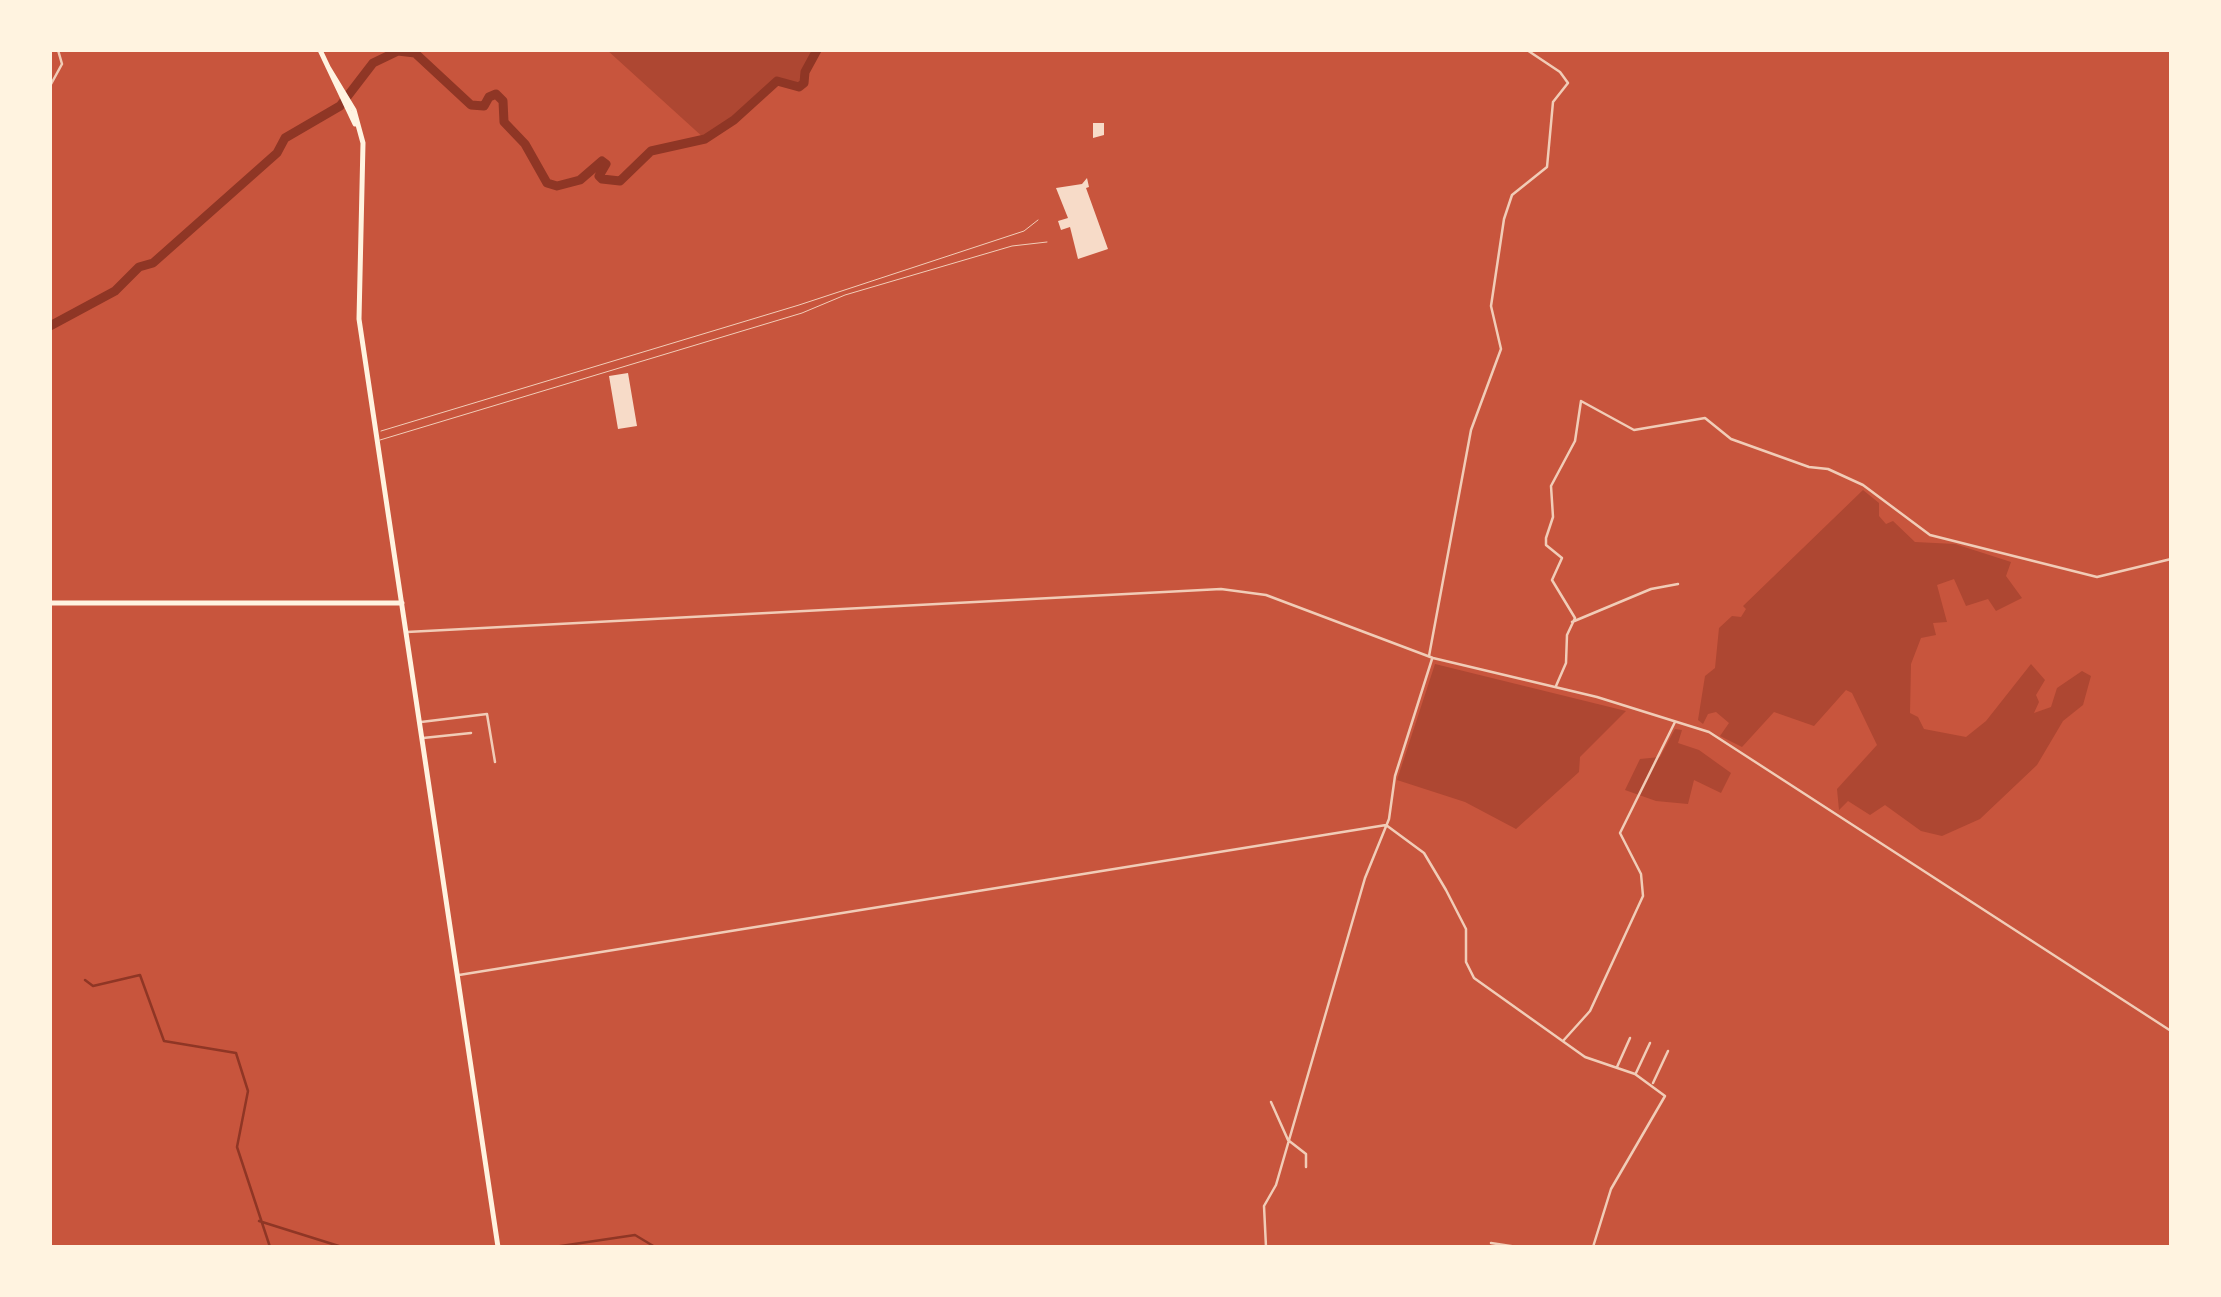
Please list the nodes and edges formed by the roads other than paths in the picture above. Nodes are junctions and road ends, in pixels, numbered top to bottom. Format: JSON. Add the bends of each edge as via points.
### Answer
{"nodes":[{"id":1,"x":58,"y":50,"type":"edge"},
{"id":2,"x":320,"y":50,"type":"edge"},
{"id":3,"x":1527,"y":50,"type":"edge"},
{"id":4,"x":50,"y":86,"type":"edge"},
{"id":5,"x":1038,"y":220,"type":"dead end"},
{"id":6,"x":1047,"y":242,"type":"dead end"},
{"id":7,"x":1590,"y":406,"type":"junction"},
{"id":8,"x":1581,"y":411,"type":"junction"},
{"id":9,"x":376,"y":433,"type":"junction"},
{"id":10,"x":377,"y":442,"type":"junction"},
{"id":11,"x":2171,"y":559,"type":"edge"},
{"id":12,"x":1678,"y":584,"type":"dead end"},
{"id":13,"x":50,"y":603,"type":"edge"},
{"id":14,"x":402,"y":604,"type":"junction"},
{"id":15,"x":1570,"y":622,"type":"junction"},
{"id":16,"x":406,"y":632,"type":"junction"},
{"id":17,"x":1431,"y":657,"type":"junction"},
{"id":18,"x":1556,"y":688,"type":"junction"},
{"id":19,"x":420,"y":722,"type":"junction"},
{"id":20,"x":1675,"y":722,"type":"junction"},
{"id":21,"x":471,"y":734,"type":"dead end"},
{"id":22,"x":422,"y":738,"type":"junction"},
{"id":23,"x":495,"y":762,"type":"dead end"},
{"id":24,"x":1386,"y":825,"type":"junction"},
{"id":25,"x":457,"y":975,"type":"junction"},
{"id":26,"x":2171,"y":1031,"type":"edge"},
{"id":27,"x":1568,"y":1036,"type":"junction"},
{"id":28,"x":1630,"y":1038,"type":"dead end"},
{"id":29,"x":1562,"y":1042,"type":"junction"},
{"id":30,"x":1650,"y":1042,"type":"dead end"},
{"id":31,"x":1574,"y":1050,"type":"junction"},
{"id":32,"x":1668,"y":1051,"type":"dead end"},
{"id":33,"x":1617,"y":1068,"type":"junction"},
{"id":34,"x":1636,"y":1074,"type":"junction"},
{"id":35,"x":1652,"y":1084,"type":"junction"},
{"id":36,"x":1271,"y":1102,"type":"dead end"},
{"id":37,"x":1288,"y":1140,"type":"junction"},
{"id":38,"x":1306,"y":1167,"type":"dead end"},
{"id":39,"x":1491,"y":1243,"type":"dead end"},
{"id":40,"x":498,"y":1247,"type":"edge"},
{"id":41,"x":1266,"y":1247,"type":"edge"},
{"id":42,"x":1517,"y":1247,"type":"edge"},
{"id":43,"x":1593,"y":1247,"type":"edge"}],
"edges":[{"from":1,"to":4,"type":"street","via":[[62,64]]},
{"from":2,"to":9,"type":"highway","via":[[360,131],[365,167],[357,298]]},
{"from":3,"to":17,"type":"street","via":[[1568,83],[1553,102],[1547,166],[1512,196],[1504,219],[1491,306],[1501,349],[1471,430]]},
{"from":5,"to":9,"type":"lane","via":[[1024,231],[799,305]]},
{"from":6,"to":10,"type":"lane","via":[[901,279]]},
{"from":7,"to":8,"type":"street"},
{"from":7,"to":8,"type":"street","via":[[1582,400]]},
{"from":7,"to":11,"type":"street","via":[[1634,430],[1705,418],[1732,439],[1863,485],[1919,530],[2042,564],[2097,577]]},
{"from":8,"to":15,"type":"street","via":[[1575,441],[1551,486],[1546,545],[1562,558],[1552,580],[1574,618]]},
{"from":9,"to":10,"type":"highway"},
{"from":10,"to":14,"type":"highway"},
{"from":12,"to":15,"type":"street"},
{"from":13,"to":14,"type":"highway"},
{"from":14,"to":16,"type":"highway"},
{"from":15,"to":18,"type":"street"},
{"from":16,"to":17,"type":"street","via":[[1242,590]]},
{"from":16,"to":19,"type":"highway"},
{"from":17,"to":18,"type":"street"},
{"from":17,"to":24,"type":"street"},
{"from":18,"to":20,"type":"street"},
{"from":19,"to":22,"type":"highway"},
{"from":19,"to":23,"type":"street","via":[[487,714]]},
{"from":20,"to":26,"type":"street","via":[[1746,754]]},
{"from":20,"to":27,"type":"street","via":[[1620,833],[1641,874],[1643,896],[1590,1011]]},
{"from":21,"to":22,"type":"street"},
{"from":22,"to":25,"type":"highway"},
{"from":24,"to":25,"type":"street"},
{"from":24,"to":29,"type":"street","via":[[1424,853],[1446,890],[1466,928],[1466,962],[1474,978]]},
{"from":24,"to":37,"type":"street"},
{"from":25,"to":40,"type":"highway"},
{"from":27,"to":29,"type":"street"},
{"from":27,"to":31,"type":"street"},
{"from":28,"to":33,"type":"street"},
{"from":29,"to":31,"type":"street"},
{"from":30,"to":34,"type":"street"},
{"from":31,"to":33,"type":"street"},
{"from":32,"to":35,"type":"street"},
{"from":33,"to":34,"type":"street"},
{"from":34,"to":35,"type":"street"},
{"from":35,"to":43,"type":"street","via":[[1665,1096],[1662,1106],[1611,1189]]},
{"from":36,"to":37,"type":"street"},
{"from":37,"to":38,"type":"street","via":[[1306,1154]]},
{"from":37,"to":41,"type":"street","via":[[1264,1206]]},
{"from":39,"to":42,"type":"street"}]}
